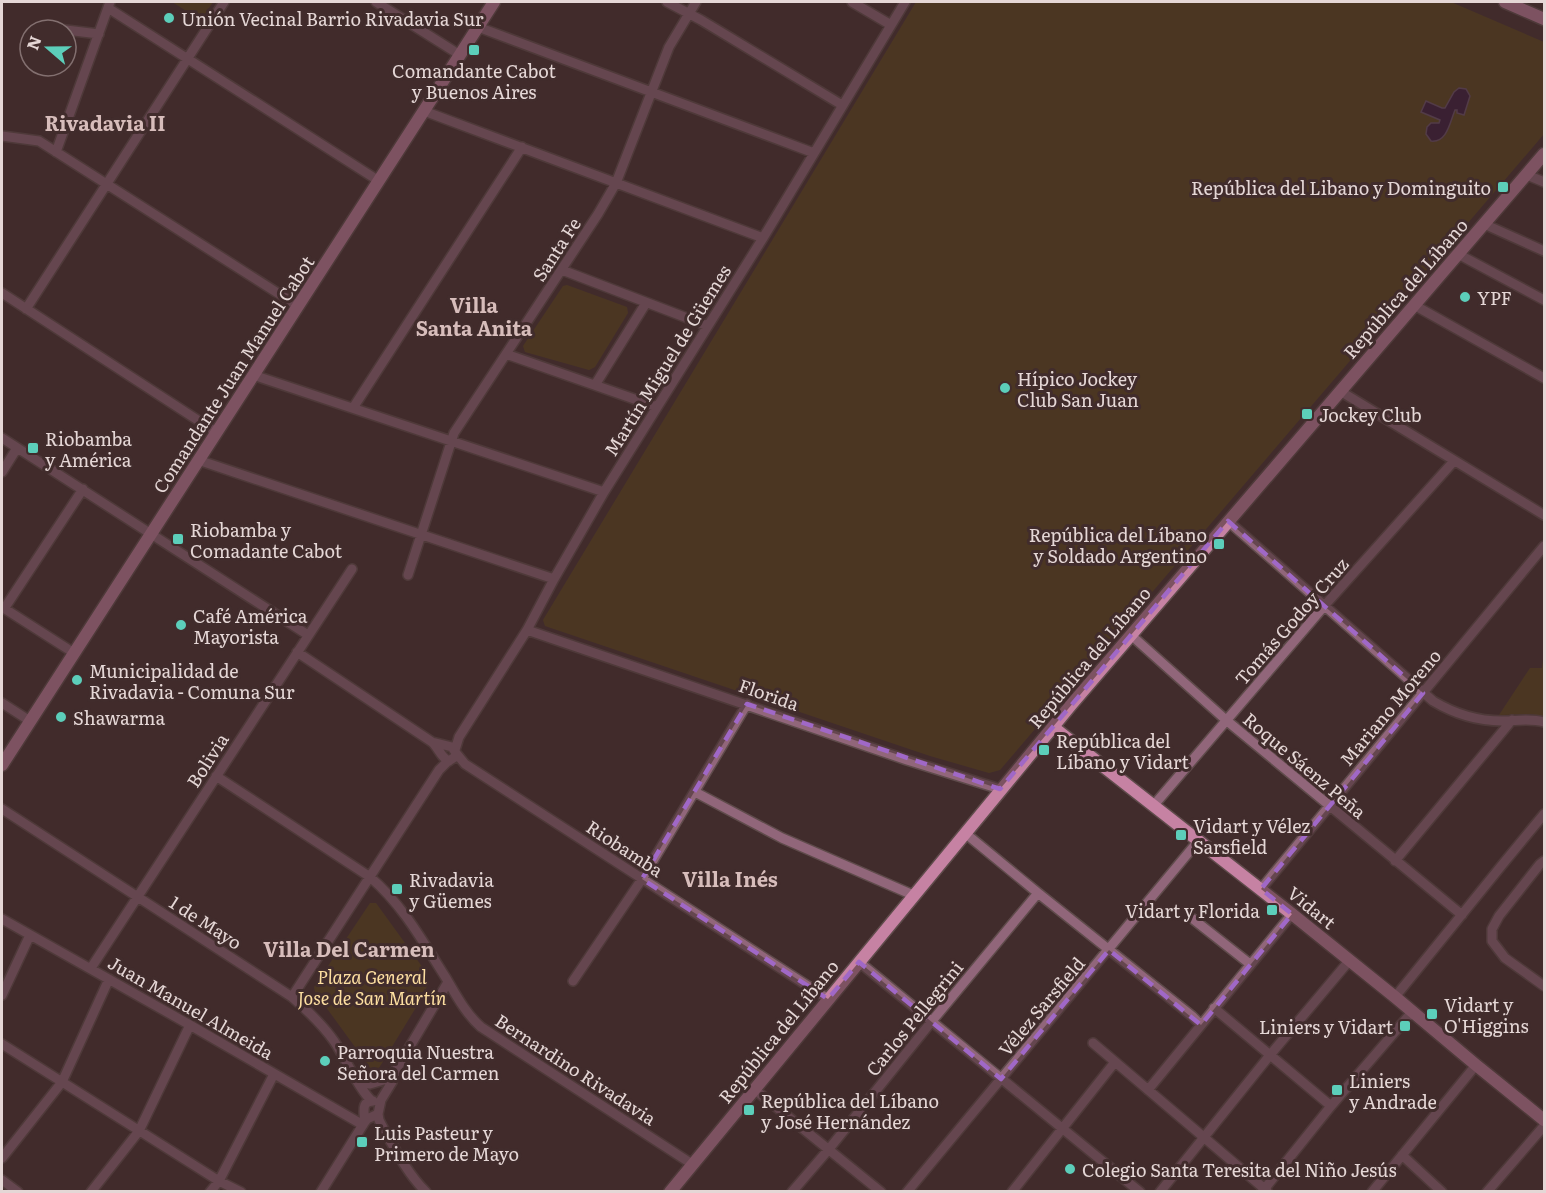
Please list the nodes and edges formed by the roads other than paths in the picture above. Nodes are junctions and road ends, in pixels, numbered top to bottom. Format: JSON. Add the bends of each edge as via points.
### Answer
{"nodes":[{"id":1,"x":224,"y":2,"type":"edge"},
{"id":2,"x":376,"y":2,"type":"edge"},
{"id":3,"x":495,"y":2,"type":"edge"},
{"id":4,"x":667,"y":2,"type":"edge"},
{"id":5,"x":696,"y":2,"type":"edge"},
{"id":6,"x":852,"y":2,"type":"edge"},
{"id":7,"x":905,"y":2,"type":"edge"},
{"id":8,"x":1505,"y":2,"type":"edge"},
{"id":9,"x":109,"y":5,"type":"edge"},
{"id":10,"x":689,"y":13,"type":"junction"},
{"id":11,"x":1545,"y":19,"type":"edge"},
{"id":12,"x":891,"y":25,"type":"junction"},
{"id":13,"x":478,"y":27,"type":"junction"},
{"id":14,"x":78,"y":31,"type":"edge"},
{"id":15,"x":99,"y":34,"type":"junction"},
{"id":16,"x":460,"y":55,"type":"junction"},
{"id":17,"x":187,"y":59,"type":"junction"},
{"id":18,"x":651,"y":92,"type":"junction"},
{"id":19,"x":843,"y":105,"type":"junction"},
{"id":20,"x":424,"y":111,"type":"junction"},
{"id":21,"x":2,"y":136,"type":"edge"},
{"id":22,"x":522,"y":147,"type":"junction"},
{"id":23,"x":56,"y":152,"type":"junction"},
{"id":24,"x":814,"y":153,"type":"junction"},
{"id":25,"x":1545,"y":154,"type":"edge"},
{"id":26,"x":1527,"y":175,"type":"junction"},
{"id":27,"x":379,"y":181,"type":"junction"},
{"id":28,"x":1545,"y":182,"type":"edge"},
{"id":29,"x":616,"y":183,"type":"junction"},
{"id":30,"x":106,"y":184,"type":"junction"},
{"id":31,"x":1484,"y":224,"type":"junction"},
{"id":32,"x":763,"y":238,"type":"junction"},
{"id":33,"x":1545,"y":251,"type":"edge"},
{"id":34,"x":1458,"y":254,"type":"junction"},
{"id":35,"x":561,"y":270,"type":"junction"},
{"id":36,"x":2,"y":293,"type":"edge"},
{"id":37,"x":1545,"y":300,"type":"edge"},
{"id":38,"x":646,"y":303,"type":"junction"},
{"id":39,"x":1414,"y":305,"type":"junction"},
{"id":40,"x":298,"y":306,"type":"junction"},
{"id":41,"x":26,"y":309,"type":"junction"},
{"id":42,"x":708,"y":326,"type":"junction"},
{"id":43,"x":506,"y":354,"type":"junction"},
{"id":44,"x":253,"y":375,"type":"junction"},
{"id":45,"x":1545,"y":378,"type":"edge"},
{"id":46,"x":596,"y":385,"type":"junction"},
{"id":47,"x":1340,"y":392,"type":"junction"},
{"id":48,"x":657,"y":407,"type":"junction"},
{"id":49,"x":353,"y":408,"type":"junction"},
{"id":50,"x":216,"y":432,"type":"junction"},
{"id":51,"x":2,"y":438,"type":"edge"},
{"id":52,"x":452,"y":441,"type":"junction"},
{"id":53,"x":17,"y":448,"type":"junction"},
{"id":54,"x":198,"y":460,"type":"junction"},
{"id":55,"x":1454,"y":461,"type":"junction"},
{"id":56,"x":2,"y":472,"type":"edge"},
{"id":57,"x":82,"y":489,"type":"junction"},
{"id":58,"x":604,"y":492,"type":"junction"},
{"id":59,"x":1545,"y":515,"type":"edge"},
{"id":60,"x":1228,"y":521,"type":"junction"},
{"id":61,"x":151,"y":533,"type":"junction"},
{"id":62,"x":421,"y":535,"type":"junction"},
{"id":63,"x":1545,"y":546,"type":"edge"},
{"id":64,"x":352,"y":569,"type":"dead end"},
{"id":65,"x":408,"y":575,"type":"dead end"},
{"id":66,"x":554,"y":579,"type":"junction"},
{"id":67,"x":1326,"y":606,"type":"junction"},
{"id":68,"x":3,"y":608,"type":"edge"},
{"id":69,"x":527,"y":630,"type":"junction"},
{"id":70,"x":309,"y":635,"type":"junction"},
{"id":71,"x":1131,"y":635,"type":"junction"},
{"id":72,"x":297,"y":652,"type":"junction"},
{"id":73,"x":74,"y":653,"type":"junction"},
{"id":74,"x":1423,"y":693,"type":"junction"},
{"id":75,"x":2,"y":703,"type":"edge"},
{"id":76,"x":747,"y":704,"type":"junction"},
{"id":77,"x":1226,"y":720,"type":"junction"},
{"id":78,"x":1512,"y":720,"type":"junction"},
{"id":79,"x":30,"y":721,"type":"junction"},
{"id":80,"x":1545,"y":722,"type":"edge"},
{"id":81,"x":1053,"y":727,"type":"junction"},
{"id":82,"x":449,"y":754,"type":"junction"},
{"id":83,"x":2,"y":765,"type":"edge"},
{"id":84,"x":216,"y":776,"type":"junction"},
{"id":85,"x":1000,"y":789,"type":"junction"},
{"id":86,"x":695,"y":792,"type":"junction"},
{"id":87,"x":1154,"y":805,"type":"junction"},
{"id":88,"x":1329,"y":807,"type":"junction"},
{"id":89,"x":2,"y":809,"type":"edge"},
{"id":90,"x":1545,"y":814,"type":"edge"},
{"id":91,"x":964,"y":833,"type":"junction"},
{"id":92,"x":1199,"y":840,"type":"junction"},
{"id":93,"x":1395,"y":861,"type":"junction"},
{"id":94,"x":1545,"y":861,"type":"edge"},
{"id":95,"x":370,"y":877,"type":"junction"},
{"id":96,"x":642,"y":879,"type":"junction"},
{"id":97,"x":1261,"y":889,"type":"junction"},
{"id":98,"x":1038,"y":893,"type":"junction"},
{"id":99,"x":914,"y":895,"type":"junction"},
{"id":100,"x":137,"y":897,"type":"junction"},
{"id":101,"x":1292,"y":914,"type":"junction"},
{"id":102,"x":1462,"y":915,"type":"junction"},
{"id":103,"x":2,"y":919,"type":"edge"},
{"id":104,"x":1192,"y":919,"type":"dead end"},
{"id":105,"x":30,"y":935,"type":"junction"},
{"id":106,"x":1108,"y":950,"type":"junction"},
{"id":107,"x":1349,"y":961,"type":"junction"},
{"id":108,"x":859,"y":962,"type":"junction"},
{"id":109,"x":1250,"y":964,"type":"junction"},
{"id":110,"x":91,"y":968,"type":"junction"},
{"id":111,"x":109,"y":979,"type":"junction"},
{"id":112,"x":573,"y":981,"type":"dead end"},
{"id":113,"x":448,"y":982,"type":"junction"},
{"id":114,"x":1545,"y":986,"type":"edge"},
{"id":115,"x":2,"y":995,"type":"edge"},
{"id":116,"x":292,"y":997,"type":"junction"},
{"id":117,"x":1395,"y":997,"type":"junction"},
{"id":118,"x":828,"y":999,"type":"junction"},
{"id":119,"x":1214,"y":1008,"type":"junction"},
{"id":120,"x":1412,"y":1012,"type":"junction"},
{"id":121,"x":932,"y":1021,"type":"junction"},
{"id":122,"x":190,"y":1025,"type":"junction"},
{"id":123,"x":1201,"y":1025,"type":"junction"},
{"id":124,"x":1093,"y":1043,"type":"dead end"},
{"id":125,"x":2,"y":1044,"type":"edge"},
{"id":126,"x":1269,"y":1055,"type":"junction"},
{"id":127,"x":1115,"y":1062,"type":"junction"},
{"id":128,"x":1476,"y":1065,"type":"junction"},
{"id":129,"x":396,"y":1070,"type":"junction"},
{"id":130,"x":274,"y":1074,"type":"junction"},
{"id":131,"x":387,"y":1079,"type":"junction"},
{"id":132,"x":1001,"y":1079,"type":"junction"},
{"id":133,"x":62,"y":1082,"type":"junction"},
{"id":134,"x":358,"y":1082,"type":"junction"},
{"id":135,"x":754,"y":1089,"type":"junction"},
{"id":136,"x":1149,"y":1090,"type":"junction"},
{"id":137,"x":1331,"y":1106,"type":"junction"},
{"id":138,"x":371,"y":1113,"type":"junction"},
{"id":139,"x":1545,"y":1120,"type":"edge"},
{"id":140,"x":1545,"y":1126,"type":"edge"},
{"id":141,"x":1061,"y":1129,"type":"junction"},
{"id":142,"x":139,"y":1131,"type":"junction"},
{"id":143,"x":1203,"y":1138,"type":"junction"},
{"id":144,"x":829,"y":1149,"type":"junction"},
{"id":145,"x":1401,"y":1155,"type":"junction"},
{"id":146,"x":2,"y":1158,"type":"edge"},
{"id":147,"x":692,"y":1164,"type":"junction"},
{"id":148,"x":2,"y":1180,"type":"edge"},
{"id":149,"x":219,"y":1181,"type":"junction"},
{"id":150,"x":18,"y":1191,"type":"edge"},
{"id":151,"x":90,"y":1191,"type":"edge"},
{"id":152,"x":210,"y":1191,"type":"edge"},
{"id":153,"x":241,"y":1191,"type":"edge"},
{"id":154,"x":321,"y":1191,"type":"edge"},
{"id":155,"x":426,"y":1191,"type":"edge"},
{"id":156,"x":670,"y":1191,"type":"edge"},
{"id":157,"x":792,"y":1191,"type":"edge"},
{"id":158,"x":880,"y":1191,"type":"edge"},
{"id":159,"x":907,"y":1191,"type":"edge"},
{"id":160,"x":1012,"y":1191,"type":"edge"},
{"id":161,"x":1140,"y":1191,"type":"edge"},
{"id":162,"x":1160,"y":1191,"type":"edge"},
{"id":163,"x":1264,"y":1191,"type":"edge"},
{"id":164,"x":1372,"y":1191,"type":"edge"},
{"id":165,"x":1442,"y":1191,"type":"edge"},
{"id":166,"x":1487,"y":1191,"type":"edge"}],
"edges":[{"from":1,"to":17,"type":"street"},
{"from":2,"to":16,"type":"street"},
{"from":3,"to":13,"type":"main road","name":"Comandante Juan Manuel Cabot"},
{"from":4,"to":10,"type":"street"},
{"from":5,"to":10,"type":"street","name":"Santa Fe"},
{"from":6,"to":12,"type":"street"},
{"from":7,"to":12,"type":"street","name":"Martín Miguel de Güemes"},
{"from":8,"to":11,"type":"main road"},
{"from":9,"to":15,"type":"street"},
{"from":9,"to":17,"type":"street"},
{"from":10,"to":18,"type":"street","name":"Santa Fe","via":[[669,47]]},
{"from":10,"to":19,"type":"street"},
{"from":12,"to":19,"type":"street","name":"Martín Miguel de Güemes"},
{"from":13,"to":16,"type":"main road","name":"Comandante Juan Manuel Cabot"},
{"from":13,"to":18,"type":"street"},
{"from":14,"to":15,"type":"street"},
{"from":15,"to":23,"type":"street"},
{"from":16,"to":20,"type":"main road","name":"Comandante Juan Manuel Cabot"},
{"from":17,"to":27,"type":"street"},
{"from":17,"to":30,"type":"street"},
{"from":18,"to":24,"type":"street"},
{"from":18,"to":29,"type":"street","name":"Santa Fe"},
{"from":19,"to":24,"type":"street","name":"Martín Miguel de Güemes"},
{"from":20,"to":22,"type":"street"},
{"from":20,"to":27,"type":"main road","name":"Comandante Juan Manuel Cabot"},
{"from":21,"to":23,"type":"street","via":[[39,141]]},
{"from":22,"to":29,"type":"street"},
{"from":22,"to":49,"type":"street"},
{"from":23,"to":30,"type":"street"},
{"from":24,"to":32,"type":"street","name":"Martín Miguel de Güemes"},
{"from":25,"to":26,"type":"main road","name":"República del Líbano"},
{"from":26,"to":28,"type":"street"},
{"from":26,"to":31,"type":"main road","name":"República del Líbano"},
{"from":27,"to":40,"type":"main road","name":"Comandante Juan Manuel Cabot"},
{"from":29,"to":32,"type":"street"},
{"from":29,"to":35,"type":"street","name":"Santa Fe"},
{"from":30,"to":40,"type":"street"},
{"from":30,"to":41,"type":"street"},
{"from":31,"to":33,"type":"street"},
{"from":31,"to":34,"type":"main road","name":"República del Líbano"},
{"from":32,"to":42,"type":"street","name":"Martín Miguel de Güemes"},
{"from":34,"to":37,"type":"street"},
{"from":34,"to":39,"type":"main road","name":"República del Líbano"},
{"from":35,"to":38,"type":"street"},
{"from":35,"to":43,"type":"street","name":"Santa Fe"},
{"from":36,"to":41,"type":"street"},
{"from":38,"to":42,"type":"street"},
{"from":38,"to":46,"type":"street"},
{"from":39,"to":45,"type":"street"},
{"from":39,"to":47,"type":"main road","name":"República del Líbano"},
{"from":40,"to":44,"type":"main road","name":"Comandante Juan Manuel Cabot"},
{"from":41,"to":50,"type":"street"},
{"from":42,"to":48,"type":"street","name":"Martín Miguel de Güemes"},
{"from":43,"to":46,"type":"street"},
{"from":43,"to":52,"type":"street","name":"Santa Fe"},
{"from":44,"to":49,"type":"street"},
{"from":44,"to":50,"type":"main road","name":"Comandante Juan Manuel Cabot"},
{"from":46,"to":48,"type":"street"},
{"from":47,"to":55,"type":"street"},
{"from":47,"to":60,"type":"main road","name":"República del Líbano"},
{"from":48,"to":58,"type":"street","name":"Martín Miguel de Güemes"},
{"from":49,"to":52,"type":"street"},
{"from":50,"to":54,"type":"main road","name":"Comandante Juan Manuel Cabot"},
{"from":51,"to":53,"type":"street"},
{"from":52,"to":58,"type":"street"},
{"from":52,"to":62,"type":"street","name":"Santa Fe"},
{"from":53,"to":56,"type":"street"},
{"from":53,"to":57,"type":"street"},
{"from":54,"to":61,"type":"main road","name":"Comandante Juan Manuel Cabot"},
{"from":54,"to":62,"type":"street"},
{"from":55,"to":59,"type":"street"},
{"from":55,"to":67,"type":"street","name":"Tomás Godoy Cruz"},
{"from":57,"to":61,"type":"street"},
{"from":57,"to":68,"type":"street"},
{"from":58,"to":66,"type":"street","name":"Martín Miguel de Güemes"},
{"from":60,"to":67,"type":"street"},
{"from":60,"to":71,"type":"main road","name":"República del Líbano"},
{"from":61,"to":70,"type":"street"},
{"from":61,"to":73,"type":"main road","name":"Comandante Juan Manuel Cabot"},
{"from":62,"to":65,"type":"street","name":"Santa Fe"},
{"from":62,"to":66,"type":"street"},
{"from":63,"to":74,"type":"street","name":"Mariano Moreno"},
{"from":64,"to":70,"type":"street","name":"Bolivia"},
{"from":66,"to":69,"type":"street","name":"Martín Miguel de Güemes"},
{"from":67,"to":74,"type":"street"},
{"from":67,"to":77,"type":"street","name":"Tomás Godoy Cruz"},
{"from":68,"to":73,"type":"street"},
{"from":69,"to":76,"type":"street","name":"Florida"},
{"from":69,"to":82,"type":"street","name":"Martín Miguel de Güemes"},
{"from":70,"to":72,"type":"street","name":"Bolivia"},
{"from":71,"to":77,"type":"street","name":"Roque Sáenz Peña"},
{"from":71,"to":81,"type":"main road","name":"República del Líbano"},
{"from":72,"to":82,"type":"street","name":"Riobamba"},
{"from":72,"to":84,"type":"street","name":"Bolivia"},
{"from":73,"to":79,"type":"main road","name":"Comandante Juan Manuel Cabot"},
{"from":74,"to":78,"type":"street","via":[[1444,708],[1462,714]]},
{"from":74,"to":88,"type":"street","name":"Mariano Moreno"},
{"from":75,"to":79,"type":"street"},
{"from":76,"to":85,"type":"street","name":"Florida"},
{"from":76,"to":86,"type":"street"},
{"from":77,"to":87,"type":"street","name":"Tomás Godoy Cruz"},
{"from":77,"to":88,"type":"street","name":"Roque Sáenz Peña"},
{"from":78,"to":80,"type":"street"},
{"from":78,"to":93,"type":"street"},
{"from":79,"to":83,"type":"main road","name":"Comandante Juan Manuel Cabot"},
{"from":81,"to":85,"type":"main road","name":"República del Líbano"},
{"from":81,"to":87,"type":"main road","name":"Vidart"},
{"from":82,"to":95,"type":"street","name":"Martín Miguel de Güemes"},
{"from":82,"to":96,"type":"street","name":"Riobamba"},
{"from":84,"to":95,"type":"street","name":"Bernardino Rivadavia"},
{"from":84,"to":100,"type":"street","name":"Bolivia"},
{"from":85,"to":91,"type":"main road","name":"República del Líbano"},
{"from":86,"to":96,"type":"street"},
{"from":86,"to":99,"type":"street","via":[[782,838]]},
{"from":87,"to":92,"type":"main road","name":"Vidart"},
{"from":88,"to":93,"type":"street","name":"Roque Sáenz Peña"},
{"from":88,"to":97,"type":"street","name":"Mariano Moreno"},
{"from":89,"to":100,"type":"street","name":"1 de Mayo"},
{"from":90,"to":102,"type":"street"},
{"from":91,"to":98,"type":"street"},
{"from":91,"to":99,"type":"main road","name":"República del Líbano"},
{"from":92,"to":97,"type":"main road","name":"Vidart"},
{"from":92,"to":106,"type":"street","name":"Vélez Sarsfield"},
{"from":93,"to":102,"type":"street","name":"Roque Sáenz Peña"},
{"from":94,"to":114,"type":"street","via":[[1498,916],[1492,941],[1505,958]]},
{"from":95,"to":113,"type":"street","name":"Bernardino Rivadavia","via":[[412,923]]},
{"from":95,"to":116,"type":"street","name":"Martín Miguel de Güemes"},
{"from":96,"to":112,"type":"street"},
{"from":96,"to":118,"type":"street","name":"Riobamba"},
{"from":97,"to":101,"type":"main road","name":"Vidart"},
{"from":98,"to":106,"type":"street"},
{"from":98,"to":121,"type":"street","name":"Carlos Pellegrini"},
{"from":99,"to":108,"type":"main road","name":"República del Líbano"},
{"from":100,"to":110,"type":"street","name":"Bolivia"},
{"from":100,"to":116,"type":"street","name":"1 de Mayo"},
{"from":101,"to":107,"type":"main road","name":"Vidart"},
{"from":101,"to":109,"type":"street"},
{"from":102,"to":117,"type":"street"},
{"from":103,"to":105,"type":"street","name":"Juan Manuel Almeida"},
{"from":104,"to":109,"type":"street"},
{"from":105,"to":110,"type":"street","name":"Juan Manuel Almeida"},
{"from":105,"to":115,"type":"street"},
{"from":106,"to":123,"type":"street"},
{"from":106,"to":132,"type":"street","name":"Vélez Sarsfield"},
{"from":107,"to":117,"type":"main road","name":"Vidart"},
{"from":107,"to":126,"type":"street"},
{"from":108,"to":118,"type":"main road","name":"República del Líbano"},
{"from":108,"to":121,"type":"street"},
{"from":109,"to":119,"type":"street"},
{"from":110,"to":111,"type":"street","name":"Juan Manuel Almeida"},
{"from":111,"to":122,"type":"street","name":"Juan Manuel Almeida"},
{"from":111,"to":133,"type":"street"},
{"from":113,"to":129,"type":"street"},
{"from":113,"to":147,"type":"street","name":"Bernardino Rivadavia","via":[[473,1020],[489,1033]]},
{"from":116,"to":134,"type":"street","name":"1 de Mayo","via":[[326,1030]]},
{"from":117,"to":120,"type":"main road","name":"Vidart"},
{"from":118,"to":135,"type":"main road","name":"República del Líbano"},
{"from":119,"to":123,"type":"street"},
{"from":119,"to":126,"type":"street"},
{"from":120,"to":128,"type":"main road","name":"Vidart"},
{"from":120,"to":137,"type":"street"},
{"from":121,"to":132,"type":"street"},
{"from":121,"to":144,"type":"street","name":"Carlos Pellegrini"},
{"from":122,"to":130,"type":"street","name":"Juan Manuel Almeida"},
{"from":122,"to":142,"type":"street"},
{"from":123,"to":136,"type":"street"},
{"from":124,"to":127,"type":"street"},
{"from":125,"to":133,"type":"street"},
{"from":126,"to":137,"type":"street"},
{"from":126,"to":143,"type":"street"},
{"from":127,"to":136,"type":"street"},
{"from":127,"to":141,"type":"street"},
{"from":128,"to":139,"type":"main road","name":"Vidart"},
{"from":128,"to":145,"type":"street"},
{"from":129,"to":131,"type":"street"},
{"from":129,"to":138,"type":"street"},
{"from":130,"to":138,"type":"street","name":"Juan Manuel Almeida"},
{"from":130,"to":149,"type":"street"},
{"from":131,"to":134,"type":"street","via":[[370,1084]]},
{"from":131,"to":138,"type":"street"},
{"from":132,"to":141,"type":"street"},
{"from":132,"to":159,"type":"street","name":"Vélez Sarsfield"},
{"from":133,"to":142,"type":"street"},
{"from":133,"to":146,"type":"street"},
{"from":134,"to":138,"type":"street","name":"1 de Mayo"},
{"from":135,"to":144,"type":"street"},
{"from":135,"to":147,"type":"main road","name":"República del Líbano"},
{"from":136,"to":143,"type":"street"},
{"from":137,"to":163,"type":"street"},
{"from":138,"to":154,"type":"street"},
{"from":138,"to":155,"type":"street","name":"1 de Mayo"},
{"from":140,"to":166,"type":"street"},
{"from":141,"to":160,"type":"street"},
{"from":141,"to":161,"type":"street"},
{"from":142,"to":149,"type":"street"},
{"from":142,"to":151,"type":"street"},
{"from":143,"to":162,"type":"street"},
{"from":143,"to":163,"type":"street"},
{"from":144,"to":157,"type":"street","name":"Carlos Pellegrini"},
{"from":144,"to":158,"type":"street"},
{"from":145,"to":164,"type":"street"},
{"from":145,"to":165,"type":"street"},
{"from":147,"to":156,"type":"main road","name":"República del Líbano"},
{"from":148,"to":150,"type":"street"},
{"from":149,"to":152,"type":"street"},
{"from":149,"to":153,"type":"street"}]}
